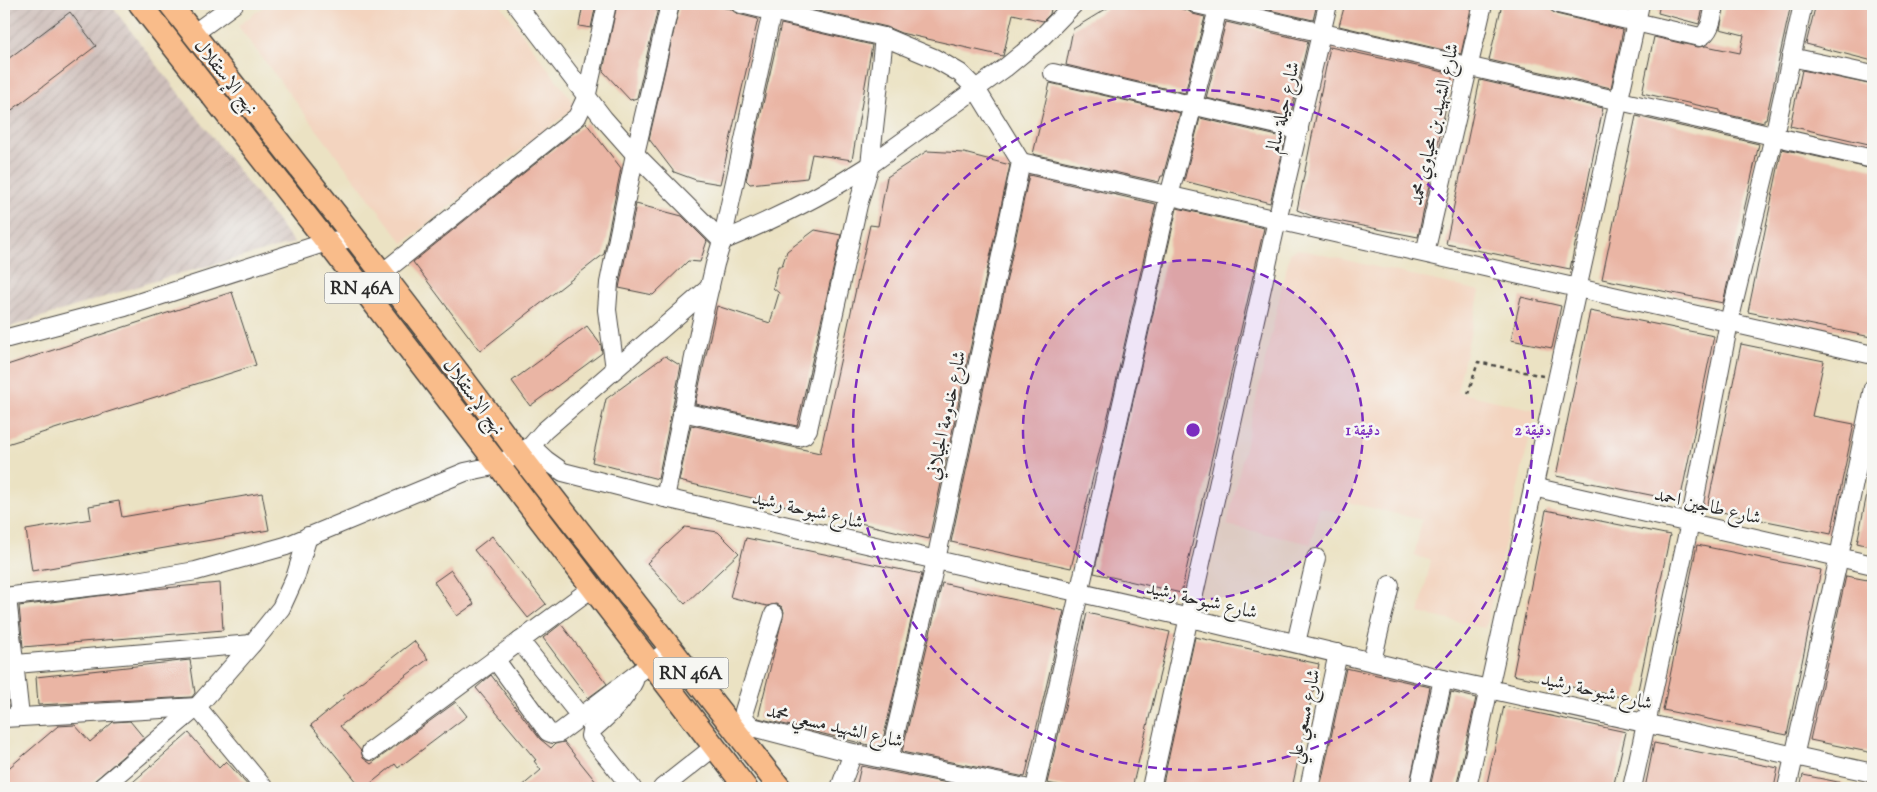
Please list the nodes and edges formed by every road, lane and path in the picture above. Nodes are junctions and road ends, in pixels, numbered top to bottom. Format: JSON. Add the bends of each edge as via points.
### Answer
{"nodes":[{"id":1,"x":140,"y":4,"type":"edge"},
{"id":2,"x":170,"y":4,"type":"edge"},
{"id":3,"x":234,"y":4,"type":"edge"},
{"id":4,"x":516,"y":4,"type":"edge"},
{"id":5,"x":607,"y":4,"type":"edge"},
{"id":6,"x":670,"y":4,"type":"edge"},
{"id":7,"x":741,"y":4,"type":"edge"},
{"id":8,"x":1074,"y":4,"type":"edge"},
{"id":9,"x":1196,"y":4,"type":"edge"},
{"id":10,"x":1328,"y":4,"type":"edge"},
{"id":11,"x":1484,"y":4,"type":"edge"},
{"id":12,"x":1558,"y":4,"type":"edge"},
{"id":13,"x":1640,"y":4,"type":"edge"},
{"id":14,"x":1715,"y":4,"type":"edge"},
{"id":15,"x":1803,"y":4,"type":"edge"},
{"id":16,"x":1218,"y":9,"type":"junction"},
{"id":17,"x":772,"y":11,"type":"junction"},
{"id":18,"x":1637,"y":22,"type":"junction"},
{"id":19,"x":1321,"y":33,"type":"junction"},
{"id":20,"x":193,"y":34,"type":"junction"},
{"id":21,"x":884,"y":37,"type":"junction"},
{"id":22,"x":1791,"y":57,"type":"junction"},
{"id":23,"x":1469,"y":67,"type":"junction"},
{"id":24,"x":1054,"y":73,"type":"dead end"},
{"id":25,"x":1873,"y":75,"type":"edge"},
{"id":26,"x":976,"y":89,"type":"junction"},
{"id":27,"x":586,"y":98,"type":"junction"},
{"id":28,"x":1619,"y":101,"type":"junction"},
{"id":29,"x":1194,"y":106,"type":"junction"},
{"id":30,"x":1298,"y":130,"type":"junction"},
{"id":31,"x":1774,"y":136,"type":"junction"},
{"id":32,"x":635,"y":154,"type":"junction"},
{"id":33,"x":1873,"y":159,"type":"edge"},
{"id":34,"x":1020,"y":162,"type":"junction"},
{"id":35,"x":870,"y":165,"type":"junction"},
{"id":36,"x":1169,"y":196,"type":"junction"},
{"id":37,"x":1277,"y":220,"type":"junction"},
{"id":38,"x":354,"y":238,"type":"junction"},
{"id":39,"x":722,"y":241,"type":"junction"},
{"id":40,"x":327,"y":242,"type":"junction"},
{"id":41,"x":1425,"y":253,"type":"junction"},
{"id":42,"x":381,"y":274,"type":"junction"},
{"id":43,"x":710,"y":287,"type":"junction"},
{"id":44,"x":1578,"y":288,"type":"junction"},
{"id":45,"x":1729,"y":322,"type":"junction"},
{"id":46,"x":4,"y":339,"type":"edge"},
{"id":47,"x":1873,"y":355,"type":"edge"},
{"id":48,"x":615,"y":369,"type":"junction"},
{"id":49,"x":1557,"y":379,"type":"junction"},
{"id":50,"x":1873,"y":388,"type":"edge"},
{"id":51,"x":1468,"y":394,"type":"dead end"},
{"id":52,"x":682,"y":412,"type":"junction"},
{"id":53,"x":525,"y":450,"type":"junction"},
{"id":54,"x":498,"y":465,"type":"junction"},
{"id":55,"x":1533,"y":487,"type":"junction"},
{"id":56,"x":665,"y":498,"type":"junction"},
{"id":57,"x":1690,"y":523,"type":"junction"},
{"id":58,"x":308,"y":536,"type":"junction"},
{"id":59,"x":1839,"y":557,"type":"junction"},
{"id":60,"x":1316,"y":558,"type":"dead end"},
{"id":61,"x":936,"y":560,"type":"junction"},
{"id":62,"x":1873,"y":566,"type":"edge"},
{"id":63,"x":1390,"y":585,"type":"dead end"},
{"id":64,"x":592,"y":588,"type":"junction"},
{"id":65,"x":1079,"y":592,"type":"junction"},
{"id":66,"x":5,"y":597,"type":"edge"},
{"id":67,"x":774,"y":614,"type":"dead end"},
{"id":68,"x":1190,"y":618,"type":"junction"},
{"id":69,"x":520,"y":641,"type":"junction"},
{"id":70,"x":1296,"y":643,"type":"junction"},
{"id":71,"x":252,"y":644,"type":"junction"},
{"id":72,"x":671,"y":648,"type":"junction"},
{"id":73,"x":1338,"y":653,"type":"junction"},
{"id":74,"x":495,"y":659,"type":"junction"},
{"id":75,"x":1372,"y":661,"type":"junction"},
{"id":76,"x":9,"y":665,"type":"edge"},
{"id":77,"x":644,"y":669,"type":"junction"},
{"id":78,"x":1443,"y":678,"type":"junction"},
{"id":79,"x":1488,"y":688,"type":"junction"},
{"id":80,"x":197,"y":707,"type":"junction"},
{"id":81,"x":581,"y":717,"type":"junction"},
{"id":82,"x":12,"y":718,"type":"edge"},
{"id":83,"x":1646,"y":723,"type":"junction"},
{"id":84,"x":714,"y":747,"type":"junction"},
{"id":85,"x":372,"y":751,"type":"dead end"},
{"id":86,"x":852,"y":753,"type":"junction"},
{"id":87,"x":1794,"y":756,"type":"junction"},
{"id":88,"x":889,"y":760,"type":"junction"},
{"id":89,"x":1873,"y":773,"type":"edge"},
{"id":90,"x":107,"y":786,"type":"edge"},
{"id":91,"x":998,"y":786,"type":"edge"},
{"id":92,"x":264,"y":788,"type":"edge"},
{"id":93,"x":632,"y":788,"type":"edge"},
{"id":94,"x":662,"y":788,"type":"edge"},
{"id":95,"x":746,"y":788,"type":"edge"},
{"id":96,"x":780,"y":788,"type":"edge"},
{"id":97,"x":840,"y":788,"type":"edge"},
{"id":98,"x":1025,"y":788,"type":"edge"},
{"id":99,"x":1035,"y":788,"type":"edge"},
{"id":100,"x":1151,"y":788,"type":"edge"},
{"id":101,"x":1309,"y":788,"type":"edge"},
{"id":102,"x":1418,"y":788,"type":"edge"},
{"id":103,"x":1467,"y":788,"type":"edge"},
{"id":104,"x":1632,"y":788,"type":"edge"},
{"id":105,"x":1787,"y":788,"type":"edge"}],
"edges":[{"from":1,"to":40,"type":"main road","name":"نهج الإستقلال","number":"RN 46A"},
{"from":2,"to":20,"type":"main road","name":"نهج الإستقلال","number":"RN 46A"},
{"from":3,"to":20,"type":"street"},
{"from":4,"to":27,"type":"street"},
{"from":5,"to":27,"type":"street"},
{"from":6,"to":32,"type":"street"},
{"from":7,"to":17,"type":"street"},
{"from":8,"to":26,"type":"street","via":[[1040,39]]},
{"from":9,"to":16,"type":"street"},
{"from":10,"to":19,"type":"street","name":"شارع حيلة سالم"},
{"from":11,"to":23,"type":"street","name":"شارع الشهيد بن محياوي محمد"},
{"from":12,"to":18,"type":"street"},
{"from":13,"to":18,"type":"street"},
{"from":14,"to":18,"type":"street","via":[[1709,30],[1700,37]]},
{"from":15,"to":22,"type":"street"},
{"from":16,"to":19,"type":"street"},
{"from":16,"to":29,"type":"street"},
{"from":17,"to":21,"type":"street"},
{"from":17,"to":39,"type":"street"},
{"from":18,"to":28,"type":"street"},
{"from":19,"to":23,"type":"street"},
{"from":19,"to":30,"type":"street","name":"شارع حيلة سالم"},
{"from":20,"to":38,"type":"main road","name":"نهج الإستقلال","number":"RN 46A"},
{"from":21,"to":26,"type":"street","via":[[934,58],[960,73]]},
{"from":21,"to":35,"type":"street"},
{"from":22,"to":25,"type":"street"},
{"from":22,"to":31,"type":"street"},
{"from":23,"to":28,"type":"street"},
{"from":23,"to":41,"type":"street","name":"شارع الشهيد بن محياوي محمد"},
{"from":24,"to":29,"type":"street"},
{"from":26,"to":34,"type":"street"},
{"from":26,"to":35,"type":"street"},
{"from":27,"to":32,"type":"street"},
{"from":27,"to":42,"type":"street","via":[[577,117]]},
{"from":28,"to":31,"type":"street"},
{"from":28,"to":44,"type":"street"},
{"from":29,"to":30,"type":"street"},
{"from":29,"to":36,"type":"street"},
{"from":30,"to":37,"type":"street","name":"شارع حيلة سالم"},
{"from":31,"to":33,"type":"street"},
{"from":31,"to":45,"type":"street"},
{"from":32,"to":39,"type":"street"},
{"from":32,"to":48,"type":"street","via":[[609,283],[607,310]]},
{"from":34,"to":36,"type":"street"},
{"from":34,"to":61,"type":"street","name":"شارع خدومة الجيلاني"},
{"from":35,"to":39,"type":"street","via":[[762,225]]},
{"from":35,"to":52,"type":"street","via":[[804,435],[798,438]]},
{"from":36,"to":37,"type":"street"},
{"from":36,"to":65,"type":"street"},
{"from":37,"to":41,"type":"street"},
{"from":37,"to":68,"type":"street","name":"شارع حيلة سالم"},
{"from":38,"to":40,"type":"street"},
{"from":38,"to":42,"type":"main road","name":"نهج الإستقلال","number":"RN 46A"},
{"from":39,"to":43,"type":"street"},
{"from":40,"to":46,"type":"street","via":[[125,307]]},
{"from":40,"to":54,"type":"main road","name":"نهج الإستقلال","number":"RN 46A"},
{"from":41,"to":44,"type":"street"},
{"from":42,"to":53,"type":"main road","name":"نهج الإستقلال","number":"RN 46A"},
{"from":43,"to":48,"type":"street"},
{"from":43,"to":52,"type":"street"},
{"from":44,"to":45,"type":"street"},
{"from":44,"to":49,"type":"street"},
{"from":45,"to":47,"type":"street"},
{"from":45,"to":57,"type":"street"},
{"from":48,"to":53,"type":"street"},
{"from":49,"to":51,"type":"path","via":[[1478,362]]},
{"from":49,"to":55,"type":"street"},
{"from":50,"to":59,"type":"street"},
{"from":52,"to":56,"type":"street"},
{"from":53,"to":54,"type":"street"},
{"from":53,"to":56,"type":"street","name":"شارع شبوحة رشيد","via":[[563,472]]},
{"from":53,"to":72,"type":"main road","name":"نهج الإستقلال","number":"RN 46A"},
{"from":54,"to":58,"type":"street","via":[[464,472]]},
{"from":54,"to":64,"type":"main road","name":"نهج الإستقلال","number":"RN 46A"},
{"from":55,"to":57,"type":"street","name":"شارع طاجين احمد"},
{"from":55,"to":79,"type":"street"},
{"from":56,"to":61,"type":"street","name":"شارع شبوحة رشيد"},
{"from":57,"to":59,"type":"street","name":"شارع طاجين احمد"},
{"from":57,"to":83,"type":"street"},
{"from":58,"to":66,"type":"street","via":[[286,546],[196,571]]},
{"from":58,"to":71,"type":"street","via":[[281,608]]},
{"from":59,"to":62,"type":"street","name":"شارع طاجين احمد"},
{"from":59,"to":87,"type":"street"},
{"from":60,"to":70,"type":"street"},
{"from":61,"to":65,"type":"street","name":"شارع شبوحة رشيد"},
{"from":61,"to":88,"type":"street","name":"شارع خدومة الجيلاني"},
{"from":63,"to":75,"type":"street"},
{"from":64,"to":69,"type":"street"},
{"from":64,"to":77,"type":"main road","name":"نهج الإستقلال","number":"RN 46A"},
{"from":65,"to":68,"type":"street","name":"شارع شبوحة رشيد"},
{"from":65,"to":99,"type":"street"},
{"from":66,"to":76,"type":"street"},
{"from":67,"to":86,"type":"street","name":"شارع الشهيد مسعي محمد","via":[[744,711],[745,719],[752,727]]},
{"from":68,"to":70,"type":"street","name":"شارع شبوحة رشيد"},
{"from":68,"to":100,"type":"street","name":"شارع حيلة سالم"},
{"from":69,"to":74,"type":"street"},
{"from":69,"to":81,"type":"street"},
{"from":70,"to":73,"type":"street","name":"شارع شبوحة رشيد"},
{"from":71,"to":76,"type":"street"},
{"from":71,"to":80,"type":"street"},
{"from":72,"to":77,"type":"street"},
{"from":72,"to":96,"type":"main road","name":"نهج الإستقلال","number":"RN 46A"},
{"from":73,"to":75,"type":"street","name":"شارع شبوحة رشيد"},
{"from":73,"to":101,"type":"street","name":"شارع مسعي علي"},
{"from":74,"to":81,"type":"street","via":[[548,732],[559,733]]},
{"from":74,"to":85,"type":"street"},
{"from":75,"to":78,"type":"street","name":"شارع شبوحة رشيد"},
{"from":76,"to":82,"type":"street"},
{"from":77,"to":81,"type":"street"},
{"from":77,"to":84,"type":"main road","name":"نهج الإستقلال","number":"RN 46A"},
{"from":77,"to":93,"type":"street","via":[[619,706],[591,731],[590,736]]},
{"from":78,"to":79,"type":"street","name":"شارع شبوحة رشيد"},
{"from":78,"to":102,"type":"street"},
{"from":79,"to":83,"type":"street","name":"شارع شبوحة رشيد"},
{"from":79,"to":103,"type":"street"},
{"from":80,"to":82,"type":"street"},
{"from":80,"to":90,"type":"street"},
{"from":80,"to":92,"type":"street"},
{"from":83,"to":87,"type":"street","name":"شارع شبوحة رشيد"},
{"from":83,"to":104,"type":"street"},
{"from":84,"to":94,"type":"street"},
{"from":84,"to":95,"type":"main road","name":"نهج الإستقلال","number":"RN 46A"},
{"from":86,"to":88,"type":"street","name":"شارع الشهيد مسعي محمد"},
{"from":86,"to":97,"type":"street"},
{"from":87,"to":89,"type":"street","name":"شارع شبوحة رشيد"},
{"from":87,"to":105,"type":"street"},
{"from":88,"to":91,"type":"street","name":"شارع الشهيد مسعي محمد"},
{"from":91,"to":98,"type":"street","name":"شارع الشهيد مسعي محمد"}]}
